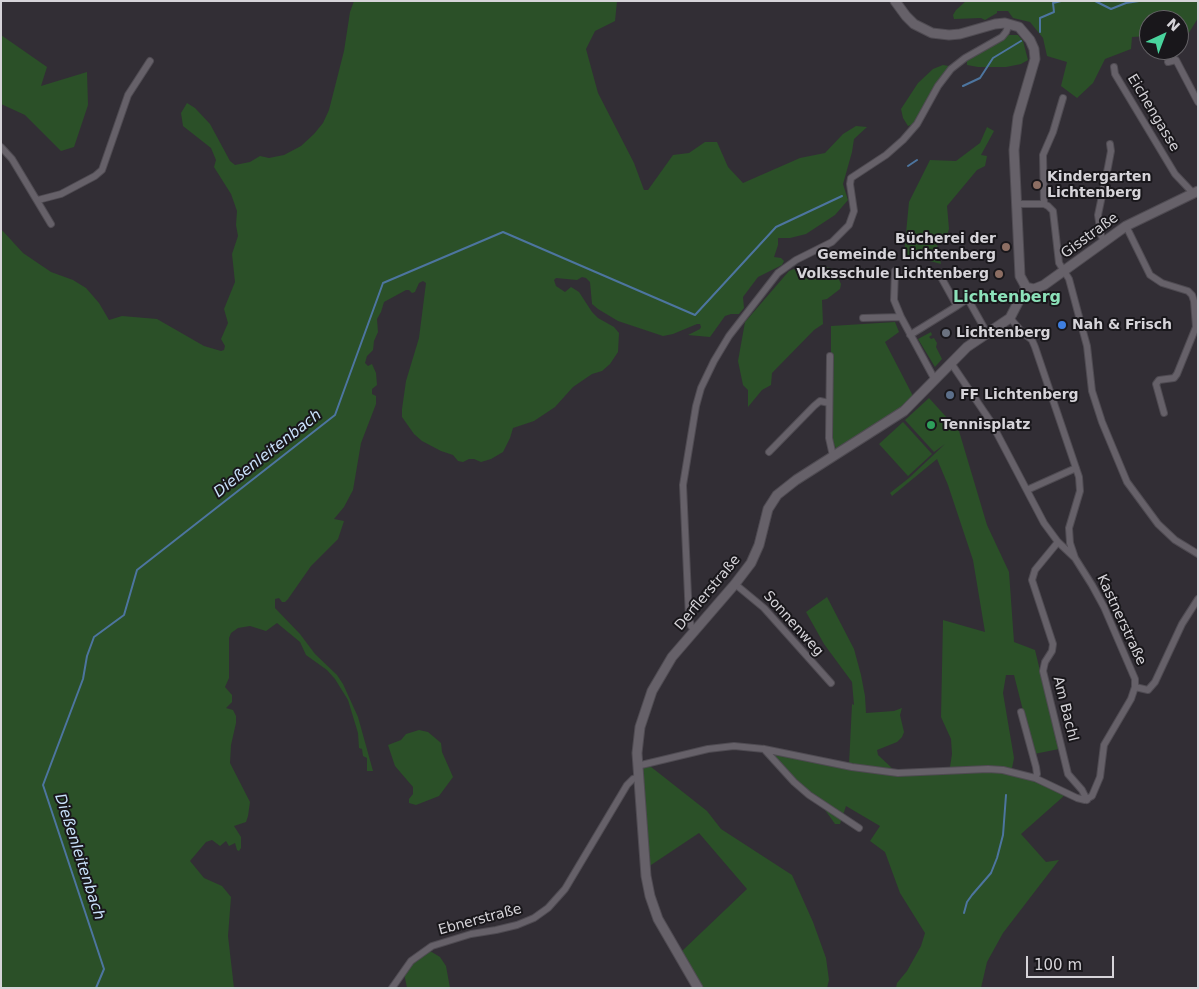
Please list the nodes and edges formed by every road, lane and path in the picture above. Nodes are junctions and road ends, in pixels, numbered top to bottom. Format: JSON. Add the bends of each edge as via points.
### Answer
{"nodes":[{"id":1,"x":895,"y":1,"type":"edge"},
{"id":2,"x":1009,"y":24,"type":"junction"},
{"id":3,"x":150,"y":61,"type":"dead end"},
{"id":4,"x":1168,"y":62,"type":"dead end"},
{"id":5,"x":1114,"y":67,"type":"dead end"},
{"id":6,"x":1063,"y":98,"type":"dead end"},
{"id":7,"x":1198,"y":102,"type":"edge"},
{"id":8,"x":1110,"y":144,"type":"dead end"},
{"id":9,"x":1,"y":147,"type":"edge"},
{"id":10,"x":1196,"y":192,"type":"edge"},
{"id":11,"x":38,"y":200,"type":"junction"},
{"id":12,"x":1017,"y":204,"type":"junction"},
{"id":13,"x":1044,"y":204,"type":"junction"},
{"id":14,"x":51,"y":224,"type":"dead end"},
{"id":15,"x":1126,"y":226,"type":"junction"},
{"id":16,"x":1104,"y":241,"type":"junction"},
{"id":17,"x":895,"y":271,"type":"dead end"},
{"id":18,"x":1064,"y":272,"type":"junction"},
{"id":19,"x":941,"y":277,"type":"dead end"},
{"id":20,"x":1026,"y":287,"type":"junction"},
{"id":21,"x":956,"y":306,"type":"junction"},
{"id":22,"x":901,"y":317,"type":"junction"},
{"id":23,"x":863,"y":318,"type":"dead end"},
{"id":24,"x":1010,"y":318,"type":"junction"},
{"id":25,"x":1197,"y":327,"type":"edge"},
{"id":26,"x":987,"y":334,"type":"junction"},
{"id":27,"x":910,"y":335,"type":"junction"},
{"id":28,"x":830,"y":356,"type":"dead end"},
{"id":29,"x":951,"y":363,"type":"junction"},
{"id":30,"x":935,"y":380,"type":"junction"},
{"id":31,"x":829,"y":403,"type":"junction"},
{"id":32,"x":1164,"y":414,"type":"dead end"},
{"id":33,"x":769,"y":452,"type":"dead end"},
{"id":34,"x":833,"y":456,"type":"junction"},
{"id":35,"x":1076,"y":468,"type":"junction"},
{"id":36,"x":1027,"y":490,"type":"junction"},
{"id":37,"x":1058,"y":542,"type":"junction"},
{"id":38,"x":1198,"y":554,"type":"edge"},
{"id":39,"x":1075,"y":558,"type":"junction"},
{"id":40,"x":735,"y":584,"type":"junction"},
{"id":41,"x":1198,"y":599,"type":"edge"},
{"id":42,"x":695,"y":631,"type":"junction"},
{"id":43,"x":831,"y":683,"type":"dead end"},
{"id":44,"x":1135,"y":687,"type":"junction"},
{"id":45,"x":1021,"y":712,"type":"dead end"},
{"id":46,"x":764,"y":749,"type":"junction"},
{"id":47,"x":637,"y":766,"type":"junction"},
{"id":48,"x":638,"y":776,"type":"junction"},
{"id":49,"x":1035,"y":778,"type":"junction"},
{"id":50,"x":1087,"y":800,"type":"junction"},
{"id":51,"x":859,"y":828,"type":"dead end"},
{"id":52,"x":392,"y":988,"type":"edge"},
{"id":53,"x":698,"y":988,"type":"edge"}],
"edges":[{"from":1,"to":2,"type":"street","via":[[914,24],[938,34],[960,34],[995,24]]},
{"from":2,"to":12,"type":"street","via":[[1025,33],[1035,54],[1016,136]]},
{"from":2,"to":42,"type":"street","via":[[1002,37],[951,69],[903,140],[851,178],[854,211],[850,225],[832,242],[778,273],[721,348],[708,373],[692,422],[684,478],[689,618]]},
{"from":3,"to":11,"type":"street","via":[[128,95],[102,170],[61,194]]},
{"from":4,"to":7,"type":"street","via":[[1176,60]]},
{"from":5,"to":10,"type":"street","name":"Eichengasse","via":[[1175,174]]},
{"from":6,"to":13,"type":"street","via":[[1043,155]]},
{"from":8,"to":16,"type":"street","via":[[1098,215]]},
{"from":9,"to":11,"type":"street"},
{"from":10,"to":15,"type":"street","name":"Gisstraße"},
{"from":11,"to":14,"type":"street"},
{"from":12,"to":13,"type":"street"},
{"from":12,"to":20,"type":"street","via":[[1020,276]]},
{"from":13,"to":18,"type":"street","via":[[1053,211],[1059,263]]},
{"from":15,"to":16,"type":"street","name":"Gisstraße"},
{"from":15,"to":25,"type":"street","via":[[1150,275],[1192,295]]},
{"from":16,"to":18,"type":"street","name":"Gisstraße"},
{"from":17,"to":22,"type":"street","via":[[894,300]]},
{"from":18,"to":20,"type":"street","name":"Gisstraße","via":[[1039,288]]},
{"from":18,"to":38,"type":"street","via":[[1087,346],[1092,391],[1128,482],[1158,524],[1175,540]]},
{"from":19,"to":21,"type":"street"},
{"from":20,"to":24,"type":"street","name":"Derflerstraße"},
{"from":21,"to":26,"type":"street","via":[[968,301]]},
{"from":21,"to":27,"type":"street"},
{"from":22,"to":23,"type":"street"},
{"from":22,"to":27,"type":"street"},
{"from":24,"to":26,"type":"street","name":"Derflerstraße"},
{"from":24,"to":35,"type":"street","via":[[1036,347]]},
{"from":25,"to":32,"type":"street","via":[[1176,377],[1157,382]]},
{"from":26,"to":29,"type":"street","name":"Derflerstraße","via":[[970,344]]},
{"from":27,"to":30,"type":"street"},
{"from":28,"to":31,"type":"street"},
{"from":29,"to":30,"type":"street","name":"Derflerstraße"},
{"from":29,"to":36,"type":"street","name":"Kastnerstraße","via":[[991,422]]},
{"from":30,"to":34,"type":"street","name":"Derflerstraße","via":[[900,414]]},
{"from":31,"to":33,"type":"street","via":[[820,401]]},
{"from":31,"to":34,"type":"street","via":[[829,438]]},
{"from":34,"to":40,"type":"street","name":"Derflerstraße","via":[[790,483],[775,498],[766,514],[751,563]]},
{"from":35,"to":36,"type":"street"},
{"from":35,"to":39,"type":"street","via":[[1080,491],[1069,528]]},
{"from":36,"to":37,"type":"street","name":"Kastnerstraße"},
{"from":37,"to":39,"type":"street","name":"Kastnerstraße"},
{"from":37,"to":50,"type":"street","name":"Am Bachl","via":[[1035,570],[1032,580],[1053,644],[1043,671],[1063,757],[1070,778]]},
{"from":39,"to":44,"type":"street","name":"Kastnerstraße","via":[[1104,607],[1132,670]]},
{"from":40,"to":42,"type":"street","name":"Derflerstraße"},
{"from":40,"to":43,"type":"street","name":"Sonnenweg","via":[[764,608]]},
{"from":41,"to":44,"type":"street","via":[[1182,624],[1155,682],[1148,690]]},
{"from":42,"to":47,"type":"street","name":"Derflerstraße","via":[[667,664],[652,691],[640,727]]},
{"from":44,"to":50,"type":"street","name":"Kastnerstraße","via":[[1106,741],[1098,783]]},
{"from":45,"to":49,"type":"street","via":[[1036,767]]},
{"from":46,"to":47,"type":"street","via":[[734,746],[708,749]]},
{"from":46,"to":49,"type":"street","via":[[898,773],[995,769]]},
{"from":46,"to":51,"type":"street","via":[[809,795]]},
{"from":47,"to":48,"type":"street","name":"Derflerstraße"},
{"from":48,"to":52,"type":"street","name":"Ebnerstraße","via":[[628,785],[565,889],[548,908],[517,925],[470,934],[432,946],[411,961]]},
{"from":48,"to":53,"type":"street","name":"Derflerstraße","via":[[644,866],[650,896],[663,928]]},
{"from":49,"to":50,"type":"street"}]}
